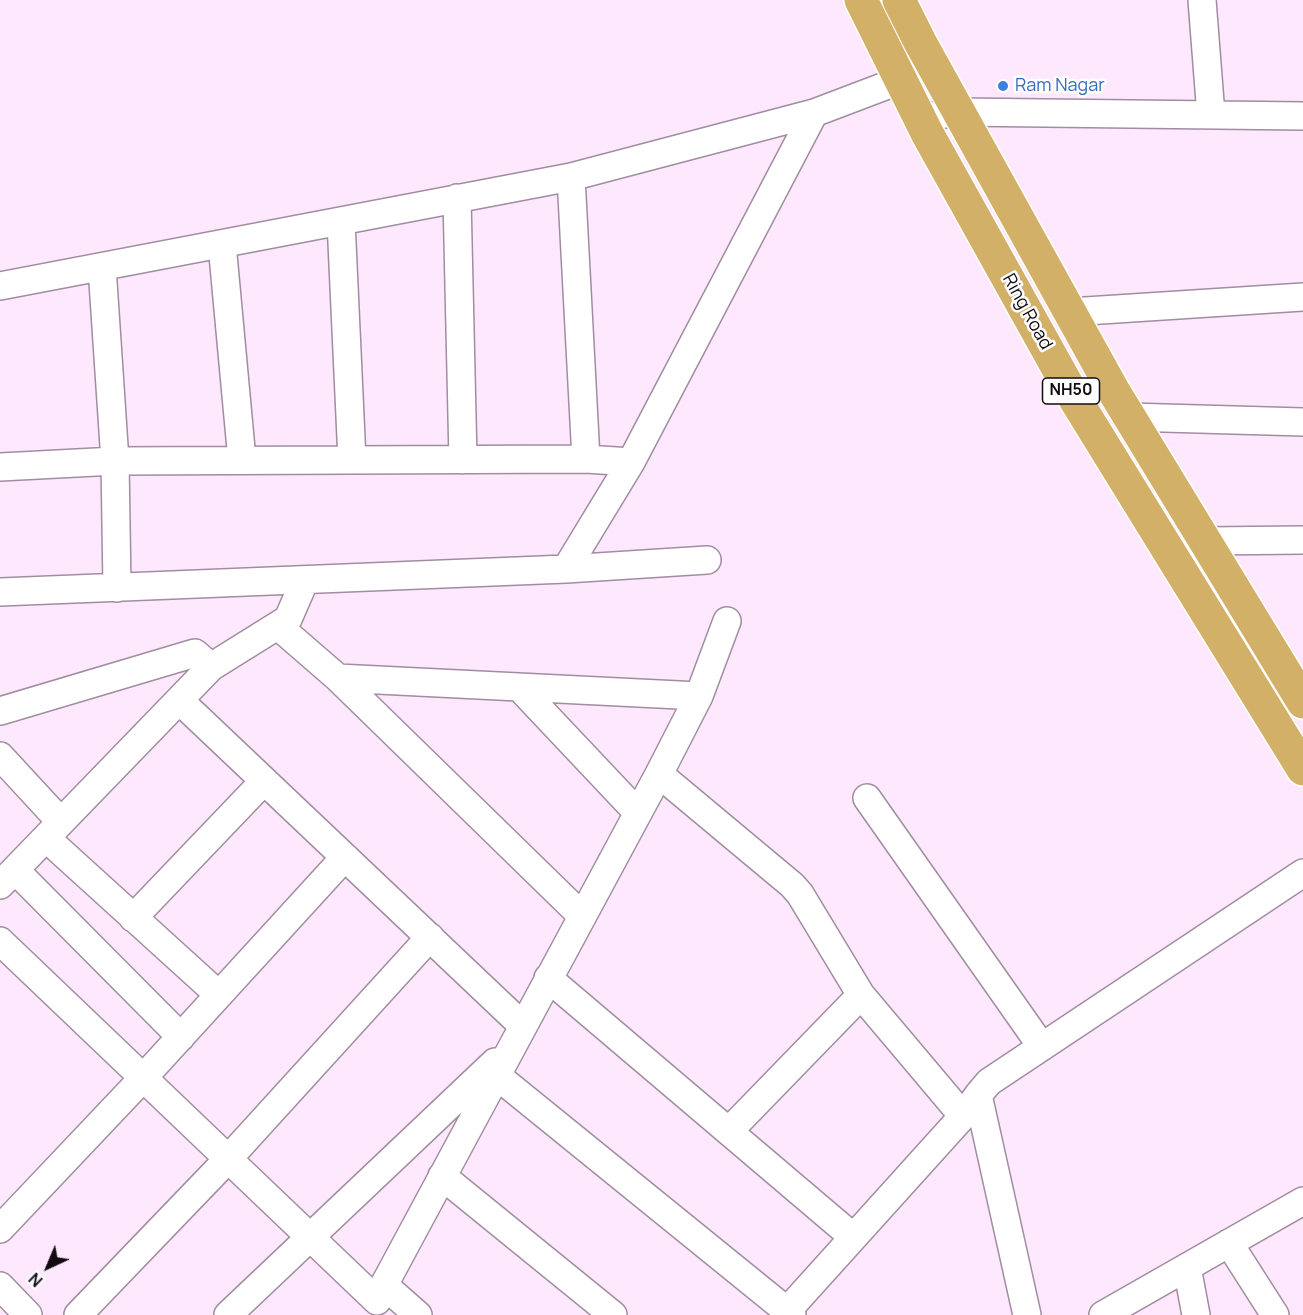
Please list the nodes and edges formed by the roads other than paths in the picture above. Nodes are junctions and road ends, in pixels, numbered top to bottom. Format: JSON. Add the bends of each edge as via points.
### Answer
{"nodes":[{"id":1,"x":861,"y":0,"type":"edge"},
{"id":2,"x":899,"y":0,"type":"edge"},
{"id":3,"x":1202,"y":0,"type":"edge"},
{"id":4,"x":935,"y":69,"type":"junction"},
{"id":5,"x":901,"y":80,"type":"junction"},
{"id":6,"x":814,"y":112,"type":"junction"},
{"id":7,"x":959,"y":112,"type":"junction"},
{"id":8,"x":1211,"y":115,"type":"junction"},
{"id":9,"x":1303,"y":116,"type":"edge"},
{"id":10,"x":919,"y":118,"type":"junction"},
{"id":11,"x":571,"y":177,"type":"junction"},
{"id":12,"x":457,"y":198,"type":"junction"},
{"id":13,"x":341,"y":221,"type":"junction"},
{"id":14,"x":222,"y":243,"type":"junction"},
{"id":15,"x":102,"y":267,"type":"junction"},
{"id":16,"x":0,"y":286,"type":"edge"},
{"id":17,"x":1303,"y":297,"type":"edge"},
{"id":18,"x":1070,"y":312,"type":"junction"},
{"id":19,"x":1129,"y":417,"type":"junction"},
{"id":20,"x":1303,"y":422,"type":"edge"},
{"id":21,"x":586,"y":459,"type":"junction"},
{"id":22,"x":242,"y":460,"type":"junction"},
{"id":23,"x":352,"y":460,"type":"junction"},
{"id":24,"x":463,"y":460,"type":"junction"},
{"id":25,"x":115,"y":461,"type":"junction"},
{"id":26,"x":631,"y":462,"type":"junction"},
{"id":27,"x":0,"y":467,"type":"edge"},
{"id":28,"x":1303,"y":540,"type":"edge"},
{"id":29,"x":1205,"y":541,"type":"junction"},
{"id":30,"x":707,"y":560,"type":"dead end"},
{"id":31,"x":566,"y":569,"type":"junction"},
{"id":32,"x":305,"y":580,"type":"junction"},
{"id":33,"x":117,"y":588,"type":"junction"},
{"id":34,"x":0,"y":592,"type":"edge"},
{"id":35,"x":727,"y":621,"type":"dead end"},
{"id":36,"x":278,"y":626,"type":"junction"},
{"id":37,"x":211,"y":667,"type":"junction"},
{"id":38,"x":338,"y":678,"type":"junction"},
{"id":39,"x":519,"y":687,"type":"junction"},
{"id":40,"x":699,"y":696,"type":"junction"},
{"id":41,"x":179,"y":700,"type":"junction"},
{"id":42,"x":1303,"y":702,"type":"edge"},
{"id":43,"x":0,"y":711,"type":"edge"},
{"id":44,"x":0,"y":756,"type":"edge"},
{"id":45,"x":1303,"y":769,"type":"edge"},
{"id":46,"x":659,"y":774,"type":"junction"},
{"id":47,"x":264,"y":781,"type":"junction"},
{"id":48,"x":867,"y":798,"type":"dead end"},
{"id":49,"x":637,"y":812,"type":"junction"},
{"id":50,"x":54,"y":830,"type":"junction"},
{"id":51,"x":345,"y":857,"type":"junction"},
{"id":52,"x":1303,"y":873,"type":"edge"},
{"id":53,"x":7,"y":878,"type":"edge"},
{"id":54,"x":582,"y":916,"type":"junction"},
{"id":55,"x":134,"y":918,"type":"junction"},
{"id":56,"x":430,"y":937,"type":"junction"},
{"id":57,"x":0,"y":941,"type":"edge"},
{"id":58,"x":548,"y":978,"type":"junction"},
{"id":59,"x":219,"y":995,"type":"junction"},
{"id":60,"x":861,"y":995,"type":"junction"},
{"id":61,"x":517,"y":1035,"type":"junction"},
{"id":62,"x":181,"y":1036,"type":"junction"},
{"id":63,"x":1042,"y":1047,"type":"junction"},
{"id":64,"x":496,"y":1075,"type":"junction"},
{"id":65,"x":143,"y":1078,"type":"junction"},
{"id":66,"x":970,"y":1105,"type":"junction"},
{"id":67,"x":729,"y":1131,"type":"junction"},
{"id":68,"x":228,"y":1158,"type":"junction"},
{"id":69,"x":442,"y":1176,"type":"junction"},
{"id":70,"x":1303,"y":1201,"type":"edge"},
{"id":71,"x":0,"y":1229,"type":"edge"},
{"id":72,"x":309,"y":1236,"type":"junction"},
{"id":73,"x":853,"y":1237,"type":"junction"},
{"id":74,"x":1229,"y":1243,"type":"junction"},
{"id":75,"x":1187,"y":1267,"type":"junction"},
{"id":76,"x":1,"y":1291,"type":"edge"},
{"id":77,"x":377,"y":1300,"type":"edge"},
{"id":78,"x":790,"y":1313,"type":"edge"},
{"id":79,"x":28,"y":1315,"type":"edge"},
{"id":80,"x":78,"y":1315,"type":"edge"},
{"id":81,"x":228,"y":1315,"type":"edge"},
{"id":82,"x":418,"y":1315,"type":"edge"},
{"id":83,"x":613,"y":1315,"type":"edge"},
{"id":84,"x":1027,"y":1315,"type":"edge"},
{"id":85,"x":1103,"y":1315,"type":"edge"},
{"id":86,"x":1196,"y":1315,"type":"edge"},
{"id":87,"x":1275,"y":1315,"type":"edge"}],
"edges":[{"from":1,"to":5,"type":"highway","name":"Ring Road","number":"NH50"},
{"from":2,"to":4,"type":"highway","name":"Ring Road","number":"NH50"},
{"from":3,"to":8,"type":"street"},
{"from":4,"to":5,"type":"street"},
{"from":4,"to":7,"type":"highway","name":"Ring Road","number":"NH50"},
{"from":5,"to":6,"type":"street"},
{"from":5,"to":10,"type":"highway","name":"Ring Road","number":"NH50"},
{"from":6,"to":11,"type":"street"},
{"from":6,"to":26,"type":"street"},
{"from":7,"to":8,"type":"street"},
{"from":7,"to":10,"type":"street"},
{"from":7,"to":18,"type":"highway","name":"Ring Road","number":"NH50"},
{"from":8,"to":9,"type":"street"},
{"from":10,"to":45,"type":"highway","name":"Ring Road","number":"NH50","via":[[1075,399]]},
{"from":11,"to":12,"type":"street"},
{"from":11,"to":21,"type":"street"},
{"from":12,"to":13,"type":"street"},
{"from":12,"to":24,"type":"street"},
{"from":13,"to":14,"type":"street"},
{"from":13,"to":23,"type":"street"},
{"from":14,"to":15,"type":"street"},
{"from":14,"to":22,"type":"street"},
{"from":15,"to":16,"type":"street"},
{"from":15,"to":25,"type":"street"},
{"from":17,"to":18,"type":"street"},
{"from":18,"to":19,"type":"highway","name":"Ring Road","number":"NH50"},
{"from":19,"to":20,"type":"street"},
{"from":19,"to":29,"type":"highway","name":"Ring Road","number":"NH50"},
{"from":21,"to":24,"type":"street"},
{"from":21,"to":26,"type":"street"},
{"from":22,"to":23,"type":"street"},
{"from":22,"to":25,"type":"street"},
{"from":23,"to":24,"type":"street"},
{"from":25,"to":27,"type":"street"},
{"from":25,"to":33,"type":"street"},
{"from":26,"to":31,"type":"street"},
{"from":28,"to":29,"type":"street"},
{"from":29,"to":42,"type":"highway","name":"Ring Road","number":"NH50"},
{"from":30,"to":31,"type":"street"},
{"from":31,"to":32,"type":"street"},
{"from":32,"to":33,"type":"street"},
{"from":32,"to":36,"type":"street","via":[[288,619]]},
{"from":33,"to":34,"type":"street"},
{"from":35,"to":40,"type":"street"},
{"from":36,"to":37,"type":"street"},
{"from":36,"to":38,"type":"street"},
{"from":37,"to":41,"type":"street"},
{"from":37,"to":43,"type":"street","via":[[195,653]]},
{"from":38,"to":39,"type":"street"},
{"from":38,"to":54,"type":"street"},
{"from":39,"to":40,"type":"street"},
{"from":39,"to":49,"type":"street"},
{"from":40,"to":46,"type":"street"},
{"from":41,"to":47,"type":"street"},
{"from":41,"to":50,"type":"street"},
{"from":44,"to":50,"type":"street"},
{"from":46,"to":49,"type":"street"},
{"from":46,"to":60,"type":"street","via":[[792,885]]},
{"from":47,"to":51,"type":"street"},
{"from":47,"to":55,"type":"street"},
{"from":48,"to":63,"type":"street"},
{"from":49,"to":54,"type":"street"},
{"from":50,"to":53,"type":"street"},
{"from":50,"to":55,"type":"street"},
{"from":51,"to":56,"type":"street"},
{"from":51,"to":59,"type":"street"},
{"from":52,"to":63,"type":"street"},
{"from":53,"to":62,"type":"street"},
{"from":54,"to":58,"type":"street"},
{"from":55,"to":59,"type":"street"},
{"from":56,"to":61,"type":"street"},
{"from":56,"to":68,"type":"street"},
{"from":57,"to":65,"type":"street"},
{"from":58,"to":61,"type":"street"},
{"from":58,"to":67,"type":"street"},
{"from":59,"to":62,"type":"street"},
{"from":60,"to":66,"type":"street"},
{"from":60,"to":67,"type":"street"},
{"from":61,"to":64,"type":"street"},
{"from":61,"to":72,"type":"street"},
{"from":62,"to":65,"type":"street"},
{"from":63,"to":66,"type":"street","via":[[989,1082]]},
{"from":64,"to":69,"type":"street"},
{"from":64,"to":78,"type":"street"},
{"from":65,"to":68,"type":"street"},
{"from":65,"to":71,"type":"street"},
{"from":66,"to":73,"type":"street"},
{"from":66,"to":84,"type":"street"},
{"from":67,"to":73,"type":"street"},
{"from":68,"to":72,"type":"street"},
{"from":68,"to":80,"type":"street"},
{"from":69,"to":77,"type":"street"},
{"from":69,"to":83,"type":"street"},
{"from":70,"to":74,"type":"street"},
{"from":72,"to":77,"type":"street"},
{"from":72,"to":81,"type":"street"},
{"from":73,"to":78,"type":"street"},
{"from":74,"to":75,"type":"street"},
{"from":74,"to":87,"type":"street"},
{"from":75,"to":85,"type":"street"},
{"from":75,"to":86,"type":"street"},
{"from":76,"to":79,"type":"street"},
{"from":77,"to":82,"type":"street"}]}
